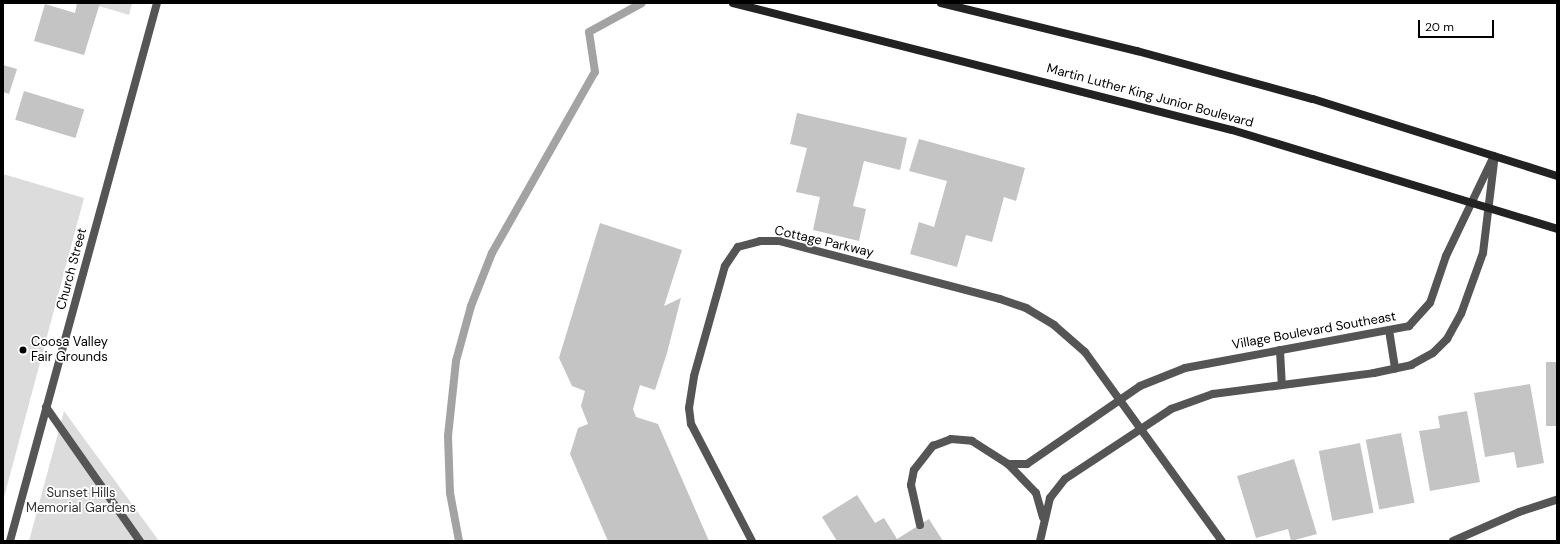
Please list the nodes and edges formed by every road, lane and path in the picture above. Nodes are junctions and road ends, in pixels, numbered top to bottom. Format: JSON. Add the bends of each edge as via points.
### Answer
{"nodes":[{"id":1,"x":156,"y":3,"type":"edge"},
{"id":2,"x":733,"y":3,"type":"edge"},
{"id":3,"x":941,"y":3,"type":"edge"},
{"id":4,"x":1494,"y":156,"type":"junction"},
{"id":5,"x":1557,"y":176,"type":"edge"},
{"id":6,"x":1471,"y":202,"type":"junction"},
{"id":7,"x":1488,"y":207,"type":"junction"},
{"id":8,"x":1557,"y":229,"type":"edge"},
{"id":9,"x":1389,"y":330,"type":"junction"},
{"id":10,"x":1280,"y":350,"type":"junction"},
{"id":11,"x":1395,"y":369,"type":"junction"},
{"id":12,"x":1282,"y":384,"type":"junction"},
{"id":13,"x":1122,"y":400,"type":"junction"},
{"id":14,"x":46,"y":408,"type":"junction"},
{"id":15,"x":1142,"y":427,"type":"junction"},
{"id":16,"x":1008,"y":464,"type":"junction"},
{"id":17,"x":1557,"y":500,"type":"edge"},
{"id":18,"x":1043,"y":518,"type":"junction"},
{"id":19,"x":920,"y":525,"type":"dead end"},
{"id":20,"x":10,"y":541,"type":"edge"},
{"id":21,"x":140,"y":541,"type":"edge"},
{"id":22,"x":752,"y":541,"type":"edge"},
{"id":23,"x":1040,"y":541,"type":"edge"},
{"id":24,"x":1222,"y":541,"type":"edge"},
{"id":25,"x":1453,"y":541,"type":"edge"}],
"edges":[{"from":1,"to":14,"type":"street","name":"Church Street"},
{"from":2,"to":6,"type":"main road","name":"Martin Luther King Junior Boulevard","via":[[1225,128]]},
{"from":3,"to":4,"type":"main road","via":[[1282,91]]},
{"from":4,"to":5,"type":"main road"},
{"from":4,"to":6,"type":"street","name":"Village Boulevard Southeast"},
{"from":4,"to":7,"type":"street"},
{"from":6,"to":7,"type":"main road","name":"Martin Luther King Junior Boulevard"},
{"from":6,"to":9,"type":"street","name":"Village Boulevard Southeast","via":[[1446,256],[1430,303],[1409,326]]},
{"from":7,"to":8,"type":"main road","name":"Martin Luther King Junior Boulevard"},
{"from":7,"to":11,"type":"street","via":[[1483,253],[1461,314],[1447,339],[1411,365]]},
{"from":9,"to":10,"type":"street","name":"Village Boulevard Southeast"},
{"from":9,"to":11,"type":"street"},
{"from":10,"to":12,"type":"street"},
{"from":10,"to":13,"type":"street","name":"Village Boulevard Southeast","via":[[1185,368],[1140,386]]},
{"from":11,"to":12,"type":"street"},
{"from":12,"to":15,"type":"street","via":[[1213,394],[1171,409]]},
{"from":13,"to":15,"type":"street","name":"Cottage Parkway"},
{"from":13,"to":16,"type":"street","name":"Village Boulevard Southeast","via":[[1027,464]]},
{"from":13,"to":22,"type":"street","name":"Cottage Parkway","via":[[1085,352],[1054,325],[1026,308],[779,241],[747,242],[738,248],[725,266],[694,376],[689,408],[691,424]]},
{"from":14,"to":20,"type":"street","name":"Church Street"},
{"from":14,"to":21,"type":"street"},
{"from":15,"to":18,"type":"street","via":[[1065,479],[1050,498]]},
{"from":15,"to":24,"type":"street","name":"Cottage Parkway"},
{"from":16,"to":18,"type":"street","via":[[1036,493]]},
{"from":16,"to":19,"type":"street","via":[[972,442],[951,439],[933,446],[914,470],[912,494]]},
{"from":17,"to":25,"type":"street","via":[[1519,512]]},
{"from":18,"to":23,"type":"street"}]}
